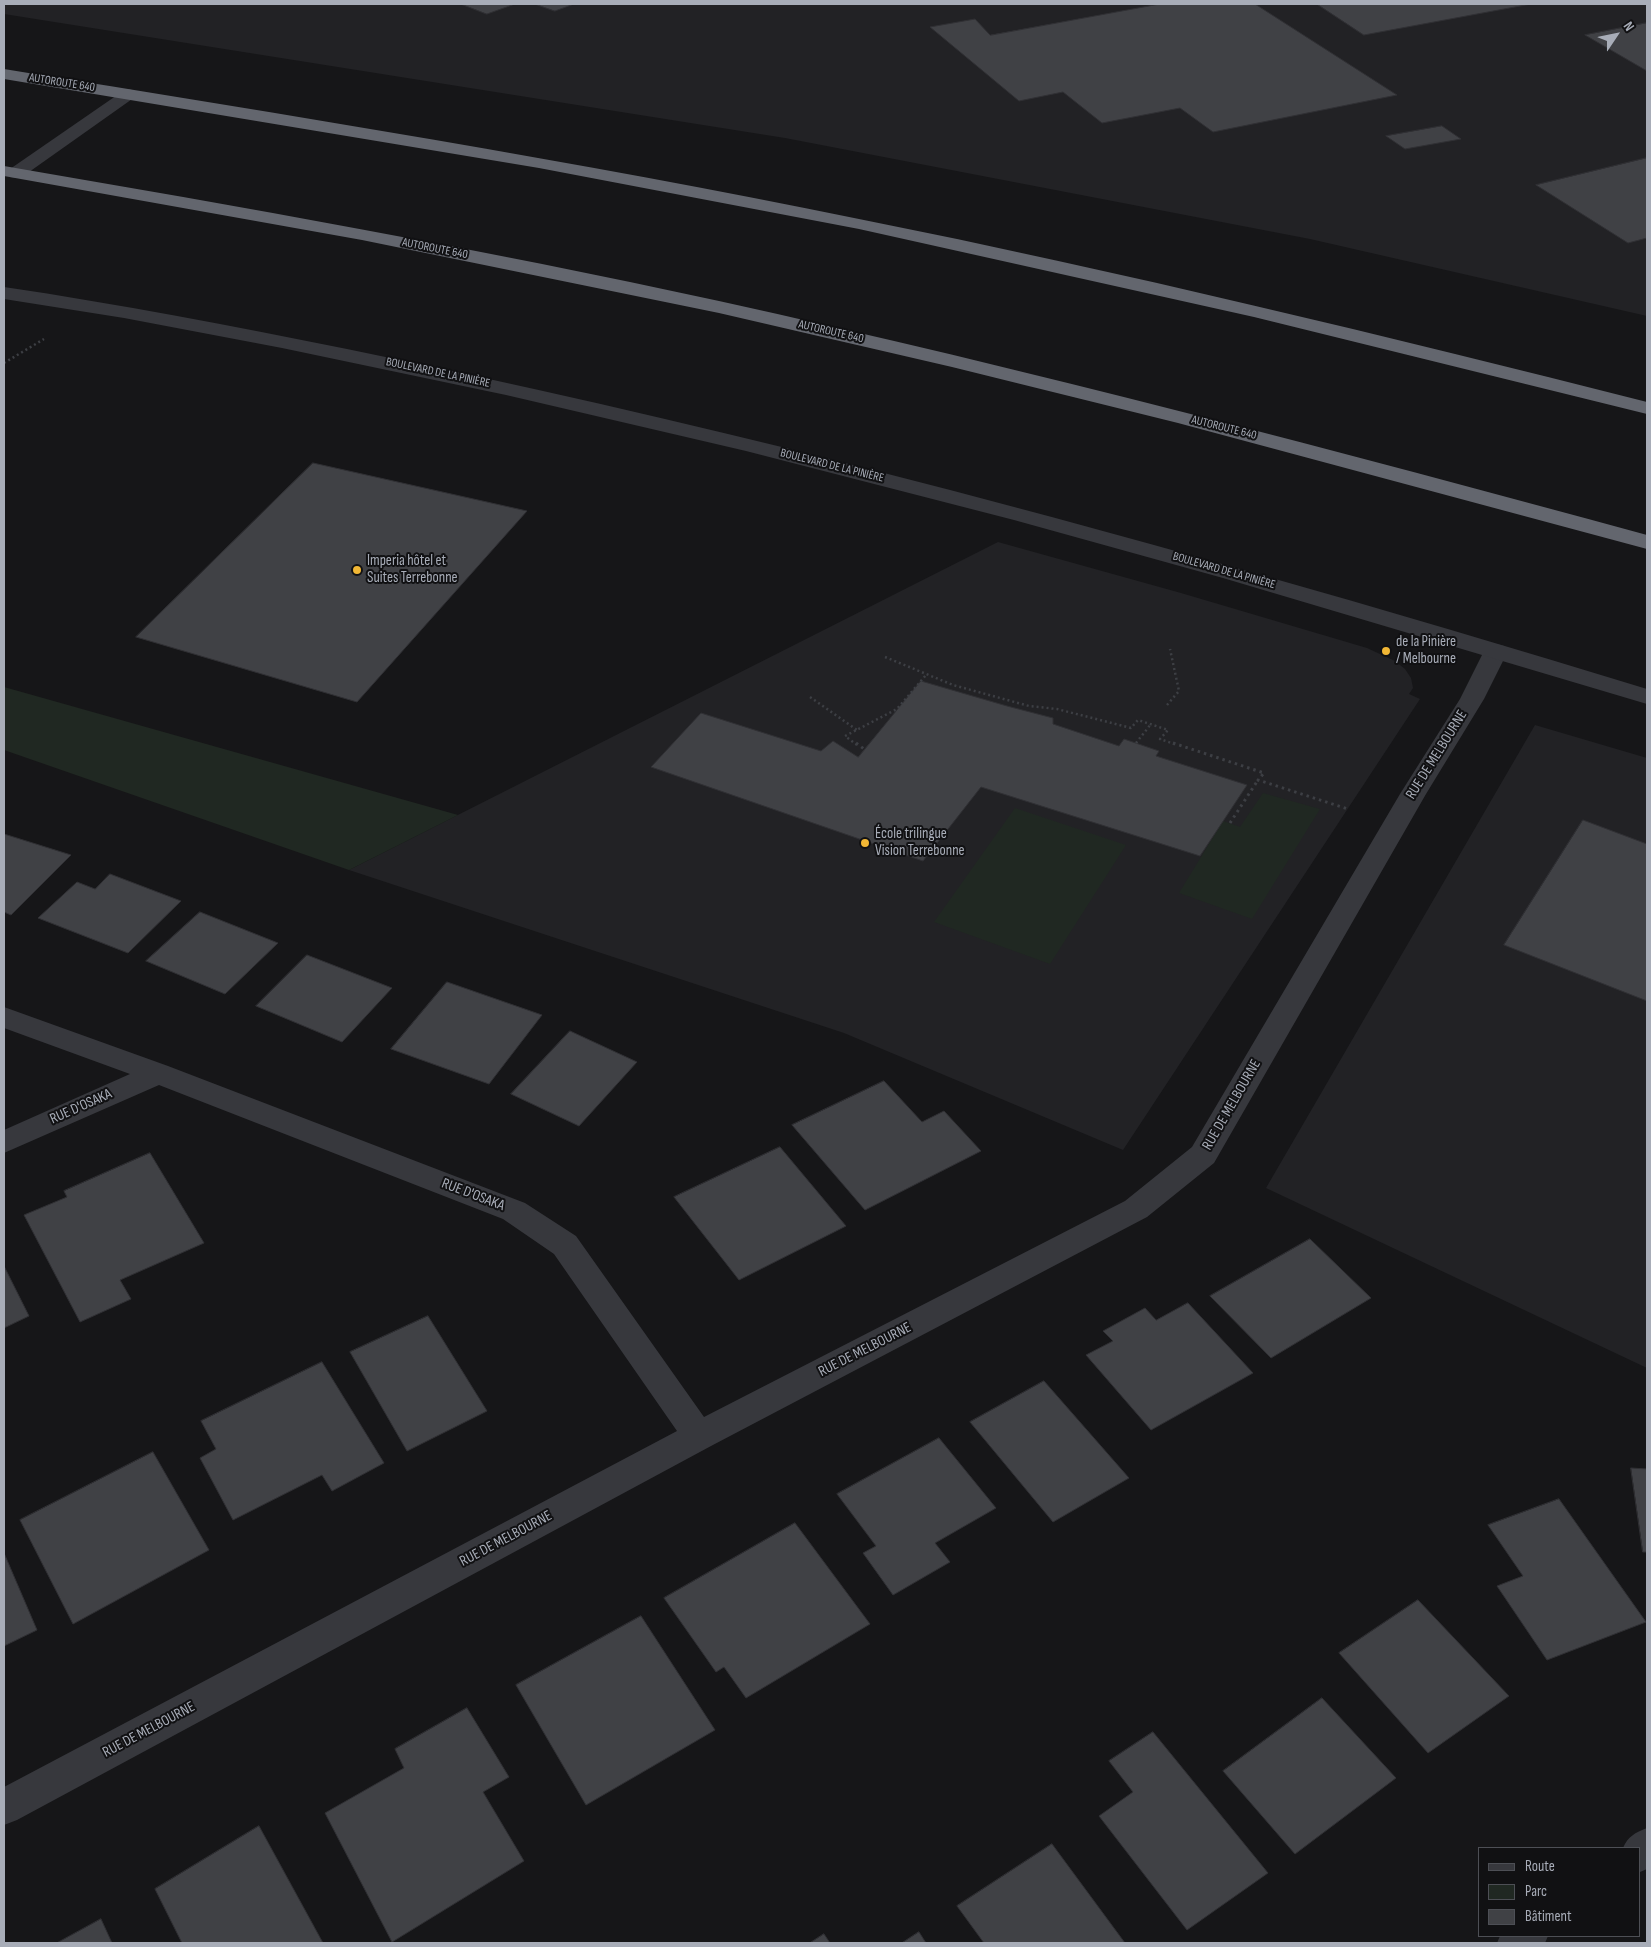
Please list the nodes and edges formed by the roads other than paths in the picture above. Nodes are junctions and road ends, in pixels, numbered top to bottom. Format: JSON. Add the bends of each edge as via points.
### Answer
{"nodes":[{"id":1,"x":4,"y":74,"type":"edge"},
{"id":2,"x":129,"y":94,"type":"junction"},
{"id":3,"x":10,"y":172,"type":"edge"},
{"id":4,"x":4,"y":292,"type":"edge"},
{"id":5,"x":1647,"y":408,"type":"edge"},
{"id":6,"x":1647,"y":542,"type":"edge"},
{"id":7,"x":1496,"y":651,"type":"junction"},
{"id":8,"x":1647,"y":697,"type":"edge"},
{"id":9,"x":4,"y":1018,"type":"edge"},
{"id":10,"x":158,"y":1072,"type":"junction"},
{"id":11,"x":4,"y":1142,"type":"edge"},
{"id":12,"x":699,"y":1436,"type":"junction"},
{"id":13,"x":4,"y":1808,"type":"edge"}],
"edges":[{"from":1,"to":2,"type":"highway","name":"AUTOROUTE 640"},
{"from":2,"to":3,"type":"street"},
{"from":2,"to":5,"type":"highway","name":"AUTOROUTE 640","via":[[495,154],[859,224],[1171,292]]},
{"from":3,"to":6,"type":"highway","name":"AUTOROUTE 640","via":[[427,247],[814,328],[1136,405]]},
{"from":4,"to":7,"type":"street","name":"BOULEVARD DE LA PINIÈRE","via":[[234,332],[652,420],[1029,517],[1300,592]]},
{"from":7,"to":8,"type":"street","name":"BOULEVARD DE LA PINIÈRE"},
{"from":7,"to":12,"type":"street","name":"RUE DE MELBOURNE","via":[[1472,699],[1413,794],[1203,1155],[1136,1209]]},
{"from":9,"to":10,"type":"street","name":"RUE D'OSAKA"},
{"from":10,"to":11,"type":"street","name":"RUE D'OSAKA"},
{"from":10,"to":12,"type":"street","name":"RUE D'OSAKA","via":[[514,1211],[558,1240],[565,1245]]},
{"from":12,"to":13,"type":"street","name":"RUE DE MELBOURNE"}]}
